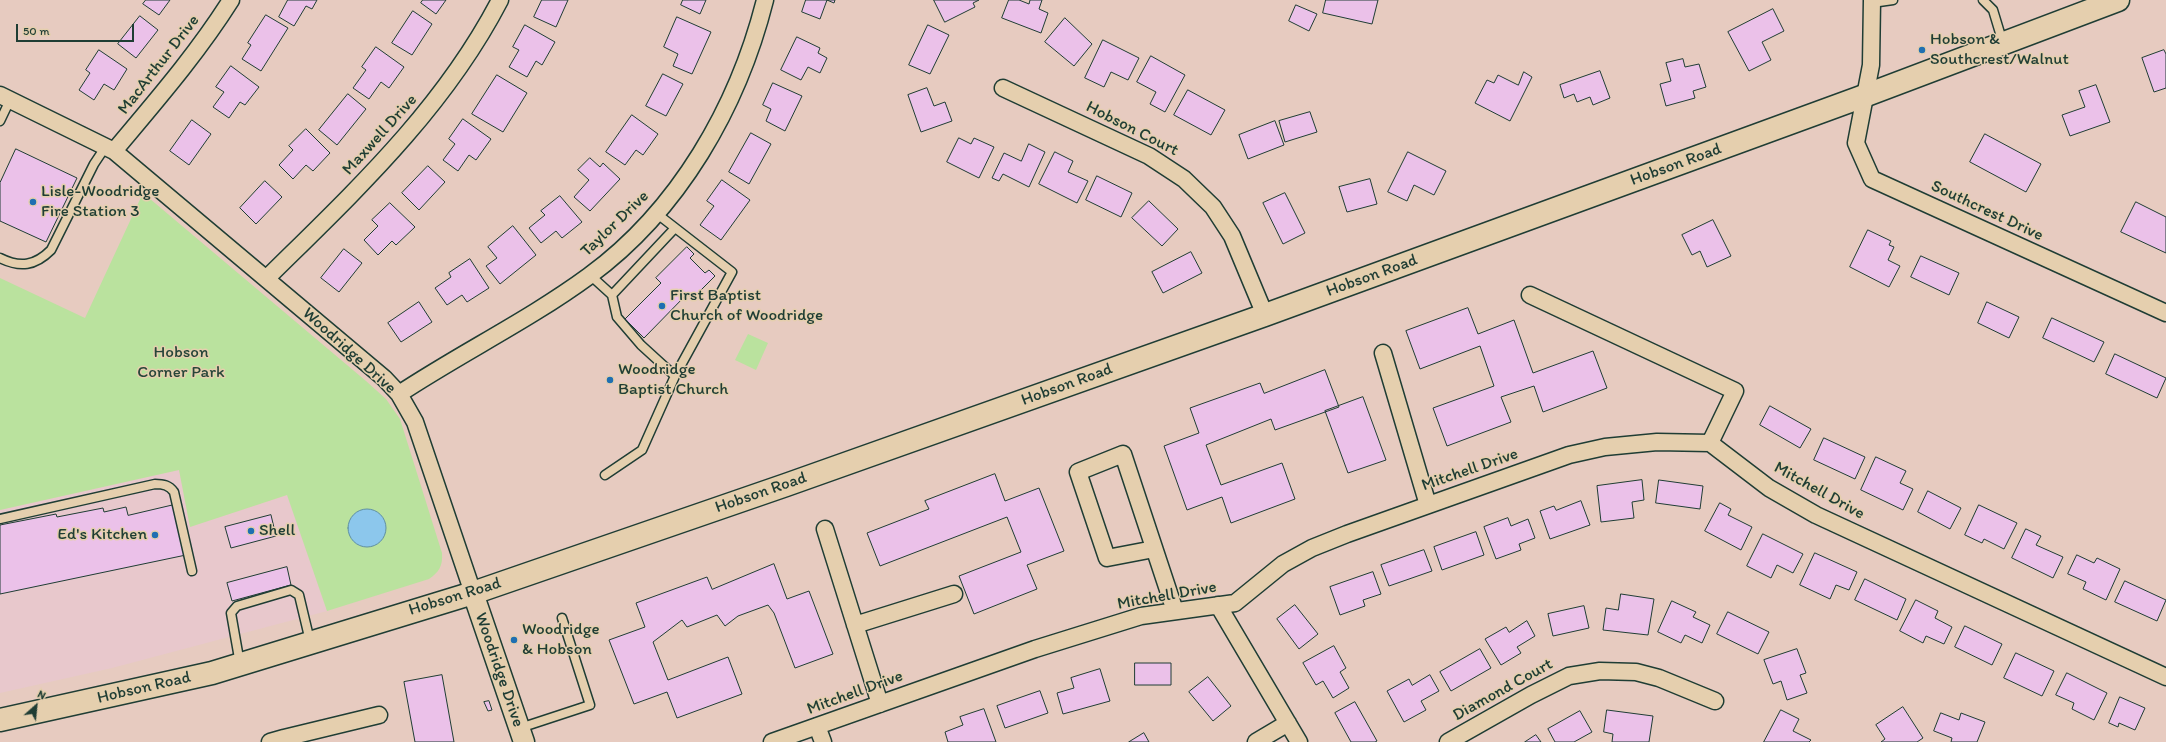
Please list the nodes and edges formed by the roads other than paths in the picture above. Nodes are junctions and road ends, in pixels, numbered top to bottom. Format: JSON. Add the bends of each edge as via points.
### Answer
{"nodes":[{"id":1,"x":231,"y":0,"type":"edge"},
{"id":2,"x":500,"y":0,"type":"edge"},
{"id":3,"x":764,"y":0,"type":"edge"},
{"id":4,"x":1893,"y":0,"type":"edge"},
{"id":5,"x":1983,"y":0,"type":"edge"},
{"id":6,"x":2118,"y":0,"type":"edge"},
{"id":7,"x":1872,"y":1,"type":"edge"},
{"id":8,"x":2003,"y":43,"type":"junction"},
{"id":9,"x":1003,"y":88,"type":"dead end"},
{"id":10,"x":1864,"y":96,"type":"junction"},
{"id":11,"x":5,"y":97,"type":"edge"},
{"id":12,"x":0,"y":121,"type":"edge"},
{"id":13,"x":110,"y":149,"type":"junction"},
{"id":14,"x":656,"y":213,"type":"junction"},
{"id":15,"x":674,"y":228,"type":"junction"},
{"id":16,"x":0,"y":258,"type":"edge"},
{"id":17,"x":590,"y":275,"type":"junction"},
{"id":18,"x":267,"y":278,"type":"junction"},
{"id":19,"x":612,"y":295,"type":"junction"},
{"id":20,"x":1530,"y":295,"type":"dead end"},
{"id":21,"x":2166,"y":313,"type":"edge"},
{"id":22,"x":1265,"y":315,"type":"junction"},
{"id":23,"x":1383,"y":353,"type":"dead end"},
{"id":24,"x":675,"y":376,"type":"junction"},
{"id":25,"x":399,"y":394,"type":"junction"},
{"id":26,"x":1710,"y":443,"type":"junction"},
{"id":27,"x":605,"y":475,"type":"dead end"},
{"id":28,"x":1428,"y":505,"type":"junction"},
{"id":29,"x":0,"y":519,"type":"edge"},
{"id":30,"x":825,"y":529,"type":"dead end"},
{"id":31,"x":1154,"y":549,"type":"junction"},
{"id":32,"x":192,"y":571,"type":"dead end"},
{"id":33,"x":473,"y":593,"type":"junction"},
{"id":34,"x":954,"y":594,"type":"dead end"},
{"id":35,"x":1218,"y":605,"type":"junction"},
{"id":36,"x":1175,"y":611,"type":"junction"},
{"id":37,"x":562,"y":618,"type":"dead end"},
{"id":38,"x":855,"y":625,"type":"junction"},
{"id":39,"x":310,"y":641,"type":"junction"},
{"id":40,"x":240,"y":664,"type":"junction"},
{"id":41,"x":2166,"y":677,"type":"edge"},
{"id":42,"x":1716,"y":701,"type":"dead end"},
{"id":43,"x":880,"y":704,"type":"junction"},
{"id":44,"x":379,"y":715,"type":"dead end"},
{"id":45,"x":0,"y":720,"type":"edge"},
{"id":46,"x":1288,"y":723,"type":"junction"},
{"id":47,"x":817,"y":726,"type":"junction"},
{"id":48,"x":522,"y":735,"type":"edge"},
{"id":49,"x":280,"y":741,"type":"edge"},
{"id":50,"x":772,"y":742,"type":"edge"},
{"id":51,"x":823,"y":742,"type":"edge"},
{"id":52,"x":1256,"y":742,"type":"edge"},
{"id":53,"x":1300,"y":742,"type":"edge"},
{"id":54,"x":1448,"y":742,"type":"edge"}],
"edges":[{"from":1,"to":13,"type":"street","name":"MacArthur Drive","via":[[181,72]]},
{"from":2,"to":18,"type":"street","name":"Maxwell Drive","via":[[460,67],[428,111],[387,158]]},
{"from":3,"to":14,"type":"street","name":"Taylor Drive","via":[[741,74],[723,114],[692,165]]},
{"from":4,"to":7,"type":"lane"},
{"from":5,"to":8,"type":"lane","via":[[1993,10]]},
{"from":6,"to":8,"type":"main road","name":"Hobson Road"},
{"from":7,"to":10,"type":"street","name":"Southcrest Drive","via":[[1871,65]]},
{"from":8,"to":10,"type":"main road","name":"Hobson Road"},
{"from":9,"to":22,"type":"street","name":"Hobson Court","via":[[1149,156],[1184,179],[1213,207],[1232,236]]},
{"from":10,"to":21,"type":"street","name":"Southcrest Drive","via":[[1856,143],[1872,179]]},
{"from":10,"to":22,"type":"main road","name":"Hobson Road"},
{"from":11,"to":12,"type":"lane"},
{"from":11,"to":13,"type":"street","name":"Woodridge Drive"},
{"from":13,"to":16,"type":"lane","via":[[94,164],[51,250],[43,258],[22,265],[11,264]]},
{"from":13,"to":18,"type":"street","name":"Woodridge Drive"},
{"from":14,"to":15,"type":"lane"},
{"from":14,"to":17,"type":"street","name":"Taylor Drive"},
{"from":15,"to":19,"type":"lane"},
{"from":15,"to":24,"type":"lane","via":[[732,272]]},
{"from":17,"to":19,"type":"lane"},
{"from":17,"to":25,"type":"street","name":"Taylor Drive","via":[[545,306]]},
{"from":18,"to":25,"type":"street","name":"Woodridge Drive","via":[[384,378]]},
{"from":19,"to":24,"type":"lane","via":[[617,317],[641,345]]},
{"from":20,"to":26,"type":"street","via":[[1735,391]]},
{"from":22,"to":33,"type":"main road","name":"Hobson Road","via":[[779,488]]},
{"from":23,"to":28,"type":"street"},
{"from":24,"to":27,"type":"lane","via":[[642,450]]},
{"from":25,"to":33,"type":"street","name":"Woodridge Drive","via":[[410,410],[420,435]]},
{"from":26,"to":28,"type":"street","name":"Mitchell Drive","via":[[1657,442],[1604,447],[1570,455]]},
{"from":26,"to":41,"type":"street","name":"Mitchell Drive","via":[[1770,488],[1816,515]]},
{"from":28,"to":35,"type":"street","name":"Mitchell Drive","via":[[1312,548],[1283,564],[1235,603]]},
{"from":29,"to":32,"type":"lane","via":[[163,484],[174,492]]},
{"from":30,"to":38,"type":"street"},
{"from":31,"to":31,"type":"street","via":[[1123,454],[1078,472],[1107,558]]},
{"from":31,"to":36,"type":"street"},
{"from":33,"to":39,"type":"main road","name":"Hobson Road"},
{"from":33,"to":48,"type":"street","name":"Woodridge Drive"},
{"from":34,"to":38,"type":"street"},
{"from":35,"to":36,"type":"street","name":"Mitchell Drive"},
{"from":35,"to":46,"type":"street"},
{"from":36,"to":43,"type":"street","name":"Mitchell Drive","via":[[1141,616],[1035,649]]},
{"from":37,"to":48,"type":"lane","via":[[590,705]]},
{"from":38,"to":43,"type":"street"},
{"from":39,"to":40,"type":"main road","name":"Hobson Road"},
{"from":39,"to":40,"type":"lane","via":[[299,595],[291,590],[237,606],[231,613]]},
{"from":40,"to":45,"type":"main road","name":"Hobson Road","via":[[204,675]]},
{"from":42,"to":54,"type":"street","name":"Diamond Court","via":[[1653,676],[1636,672],[1600,671],[1569,676]]},
{"from":43,"to":47,"type":"street","name":"Mitchell Drive"},
{"from":44,"to":49,"type":"street"},
{"from":46,"to":52,"type":"street"},
{"from":46,"to":53,"type":"street"},
{"from":47,"to":50,"type":"street","name":"Mitchell Drive"},
{"from":47,"to":51,"type":"street"}]}
